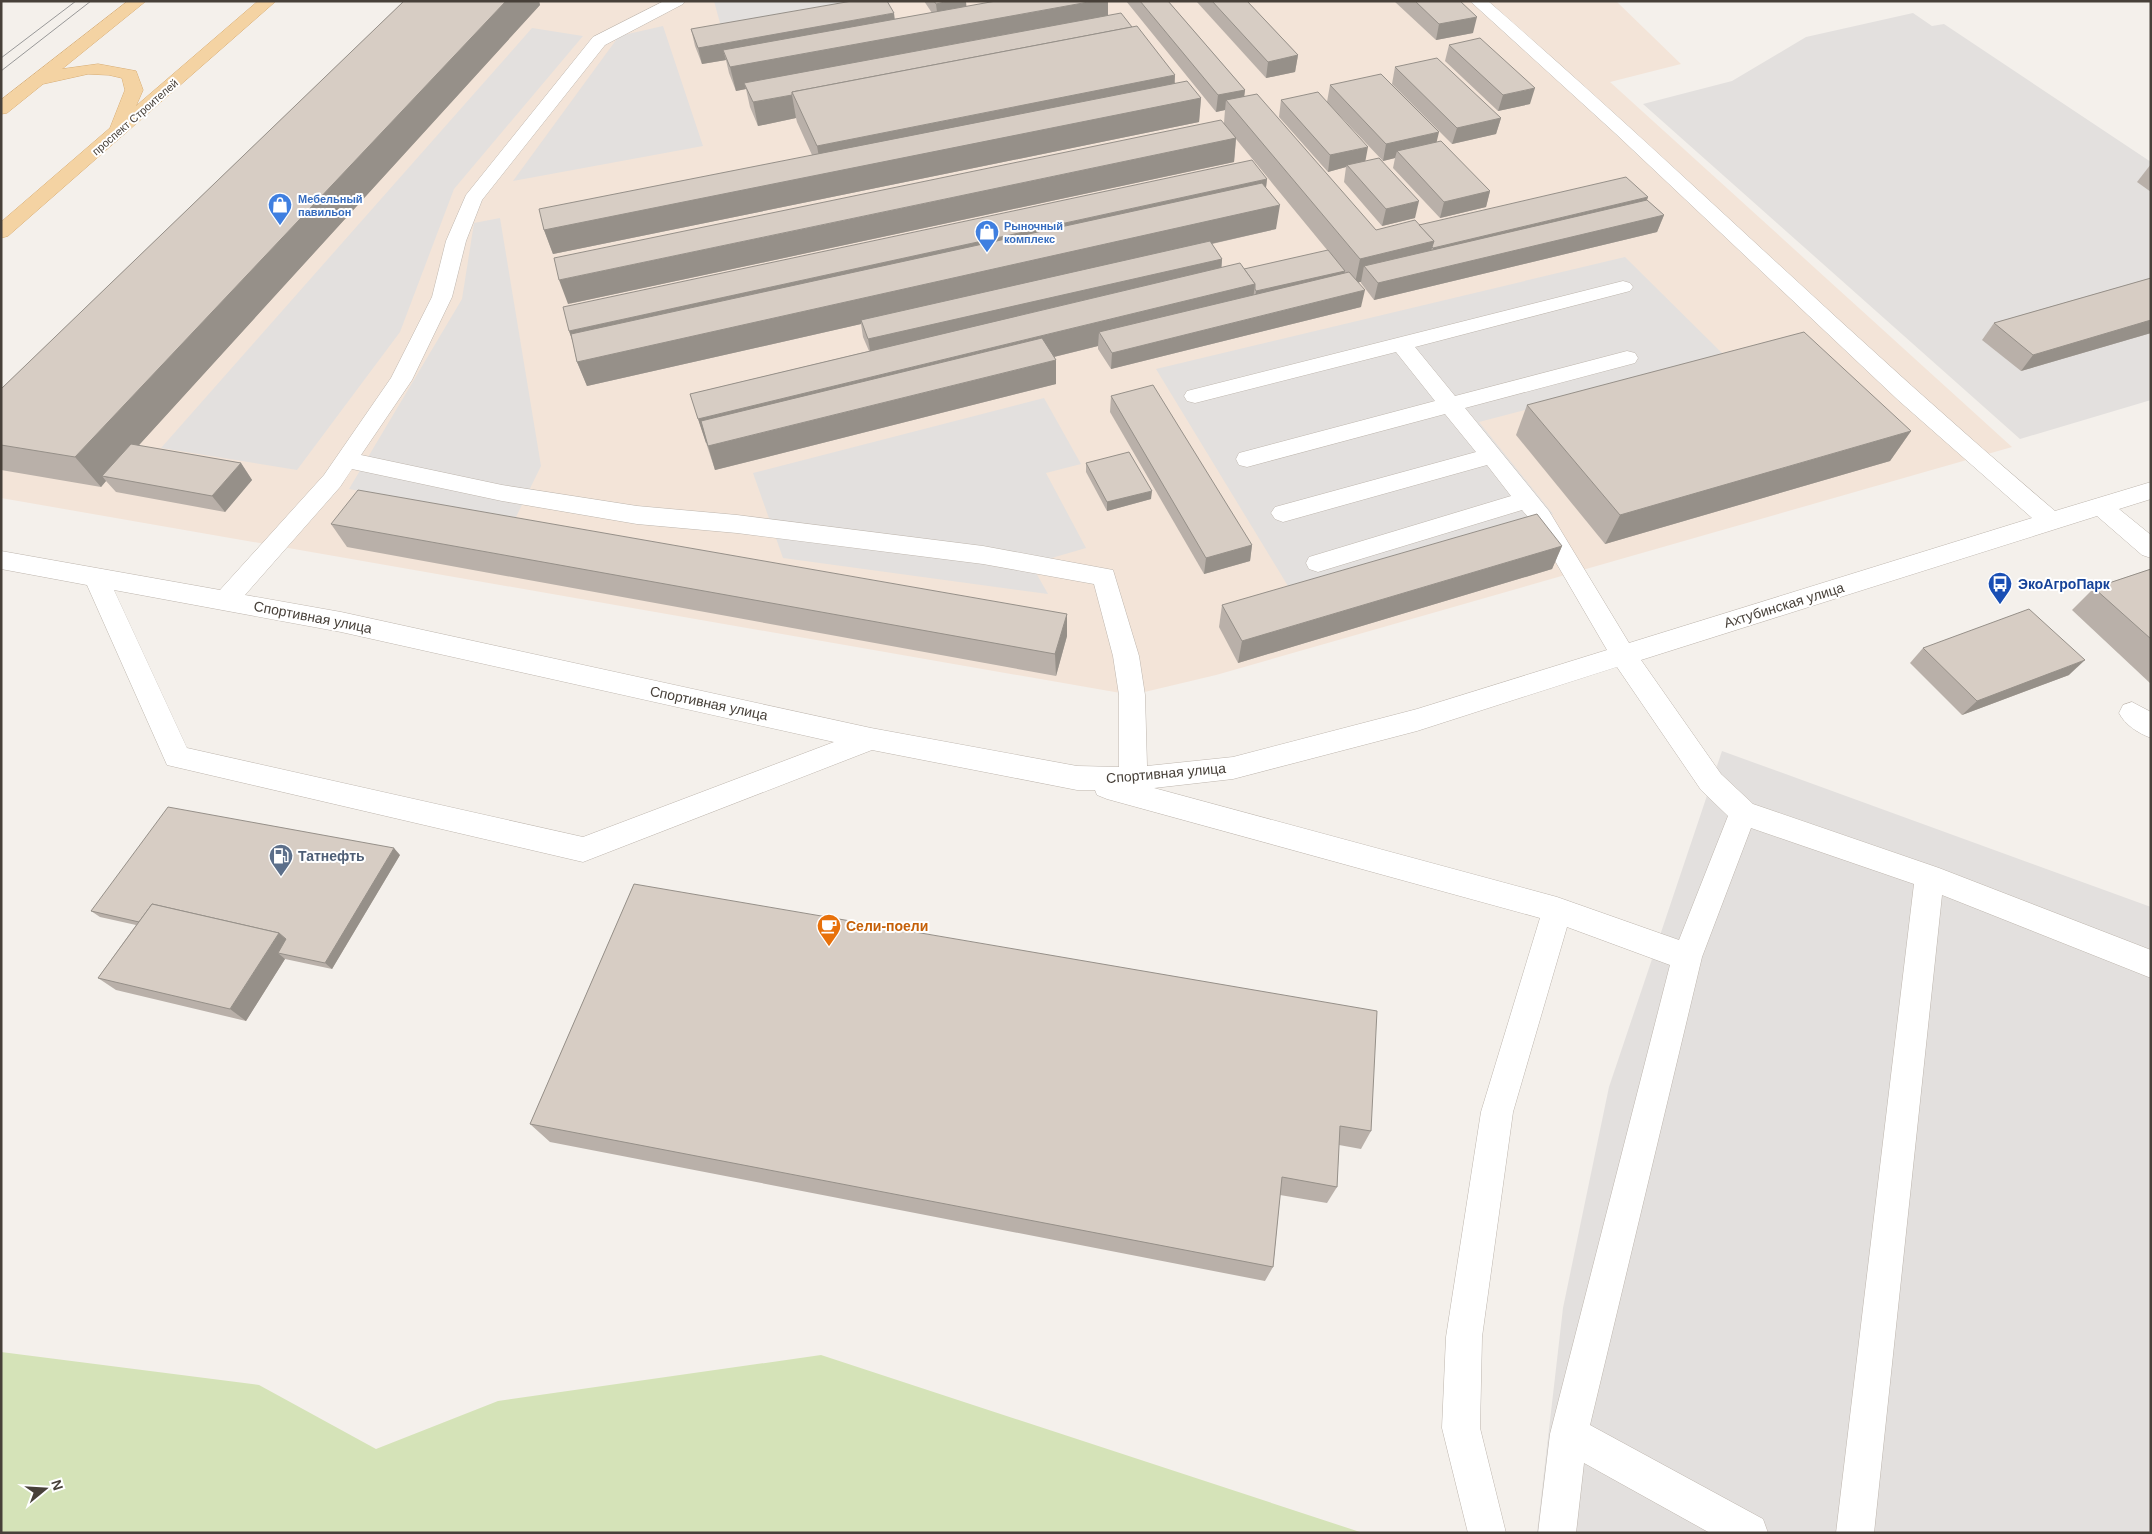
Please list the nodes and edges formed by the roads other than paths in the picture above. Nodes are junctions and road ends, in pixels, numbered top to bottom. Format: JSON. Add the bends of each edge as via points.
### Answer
{"nodes":[{"id":1,"x":138,"y":1,"type":"edge"},
{"id":2,"x":268,"y":1,"type":"edge"},
{"id":3,"x":677,"y":1,"type":"edge"},
{"id":4,"x":1478,"y":1,"type":"edge"},
{"id":5,"x":28,"y":87,"type":"junction"},
{"id":6,"x":1,"y":109,"type":"edge"},
{"id":7,"x":115,"y":133,"type":"junction"},
{"id":8,"x":1,"y":232,"type":"edge"},
{"id":9,"x":1623,"y":286,"type":"dead end"},
{"id":10,"x":1401,"y":344,"type":"junction"},
{"id":11,"x":1627,"y":358,"type":"dead end"},
{"id":12,"x":1196,"y":396,"type":"dead end"},
{"id":13,"x":1451,"y":405,"type":"junction"},
{"id":14,"x":1492,"y":456,"type":"junction"},
{"id":15,"x":1247,"y":459,"type":"dead end"},
{"id":16,"x":346,"y":460,"type":"junction"},
{"id":17,"x":2151,"y":490,"type":"edge"},
{"id":18,"x":1528,"y":500,"type":"junction"},
{"id":19,"x":2102,"y":507,"type":"junction"},
{"id":20,"x":1283,"y":513,"type":"dead end"},
{"id":21,"x":2052,"y":522,"type":"junction"},
{"id":22,"x":2151,"y":550,"type":"edge"},
{"id":23,"x":1,"y":560,"type":"edge"},
{"id":24,"x":1318,"y":563,"type":"dead end"},
{"id":25,"x":96,"y":577,"type":"junction"},
{"id":26,"x":225,"y":601,"type":"junction"},
{"id":27,"x":1623,"y":655,"type":"junction"},
{"id":28,"x":1417,"y":720,"type":"joint"},
{"id":29,"x":872,"y":739,"type":"junction"},
{"id":30,"x":1077,"y":778,"type":"junction"},
{"id":31,"x":1133,"y":779,"type":"junction"},
{"id":32,"x":1743,"y":813,"type":"junction"},
{"id":33,"x":1929,"y":877,"type":"junction"},
{"id":34,"x":1557,"y":910,"type":"junction"},
{"id":35,"x":1686,"y":957,"type":"junction"},
{"id":36,"x":2151,"y":964,"type":"edge"},
{"id":37,"x":1569,"y":1434,"type":"junction"},
{"id":38,"x":1487,"y":1533,"type":"edge"},
{"id":39,"x":1557,"y":1533,"type":"edge"},
{"id":40,"x":1749,"y":1533,"type":"edge"},
{"id":41,"x":1855,"y":1533,"type":"edge"}],
"edges":[{"from":1,"to":5,"type":"main road"},
{"from":2,"to":7,"type":"main road","name":"проспект Строителей"},
{"from":3,"to":16,"type":"street","via":[[599,41],[473,199],[456,241],[442,296],[426,330],[401,380]]},
{"from":4,"to":21,"type":"street","via":[[1640,144],[1973,457]]},
{"from":5,"to":6,"type":"main road"},
{"from":5,"to":7,"type":"main road","via":[[66,73],[94,68],[114,69],[130,75],[134,90]]},
{"from":7,"to":8,"type":"main road","name":"проспект Строителей"},
{"from":9,"to":10,"type":"street"},
{"from":10,"to":12,"type":"street"},
{"from":10,"to":13,"type":"street"},
{"from":11,"to":13,"type":"street"},
{"from":13,"to":14,"type":"street"},
{"from":13,"to":15,"type":"street"},
{"from":14,"to":18,"type":"street"},
{"from":14,"to":20,"type":"street"},
{"from":16,"to":26,"type":"street","via":[[332,481]]},
{"from":16,"to":31,"type":"street","via":[[502,493],[637,515],[737,524],[983,555],[1104,577],[1126,656],[1132,695]]},
{"from":17,"to":19,"type":"street","name":"Ахтубинская улица"},
{"from":18,"to":24,"type":"street"},
{"from":18,"to":27,"type":"street"},
{"from":19,"to":21,"type":"street","name":"Ахтубинская улица"},
{"from":19,"to":22,"type":"street"},
{"from":21,"to":27,"type":"street","name":"Ахтубинская улица"},
{"from":23,"to":25,"type":"street","name":"Спортивная улица"},
{"from":25,"to":26,"type":"street","name":"Спортивная улица"},
{"from":25,"to":29,"type":"street","via":[[176,757],[583,850]]},
{"from":26,"to":29,"type":"street","name":"Спортивная улица","via":[[341,622]]},
{"from":27,"to":28,"type":"street","name":"Ахтубинская улица"},
{"from":27,"to":32,"type":"street","via":[[1711,782]]},
{"from":28,"to":31,"type":"street","name":"Спортивная улица","via":[[1233,768]]},
{"from":29,"to":30,"type":"street","name":"Спортивная улица"},
{"from":30,"to":31,"type":"street","name":"Спортивная улица"},
{"from":30,"to":34,"type":"street"},
{"from":32,"to":33,"type":"street"},
{"from":32,"to":35,"type":"street"},
{"from":33,"to":36,"type":"street"},
{"from":33,"to":41,"type":"street"},
{"from":34,"to":35,"type":"street"},
{"from":34,"to":38,"type":"street","via":[[1497,1112],[1464,1337],[1461,1428]]},
{"from":35,"to":37,"type":"street"},
{"from":37,"to":39,"type":"street"},
{"from":37,"to":40,"type":"street"}]}
